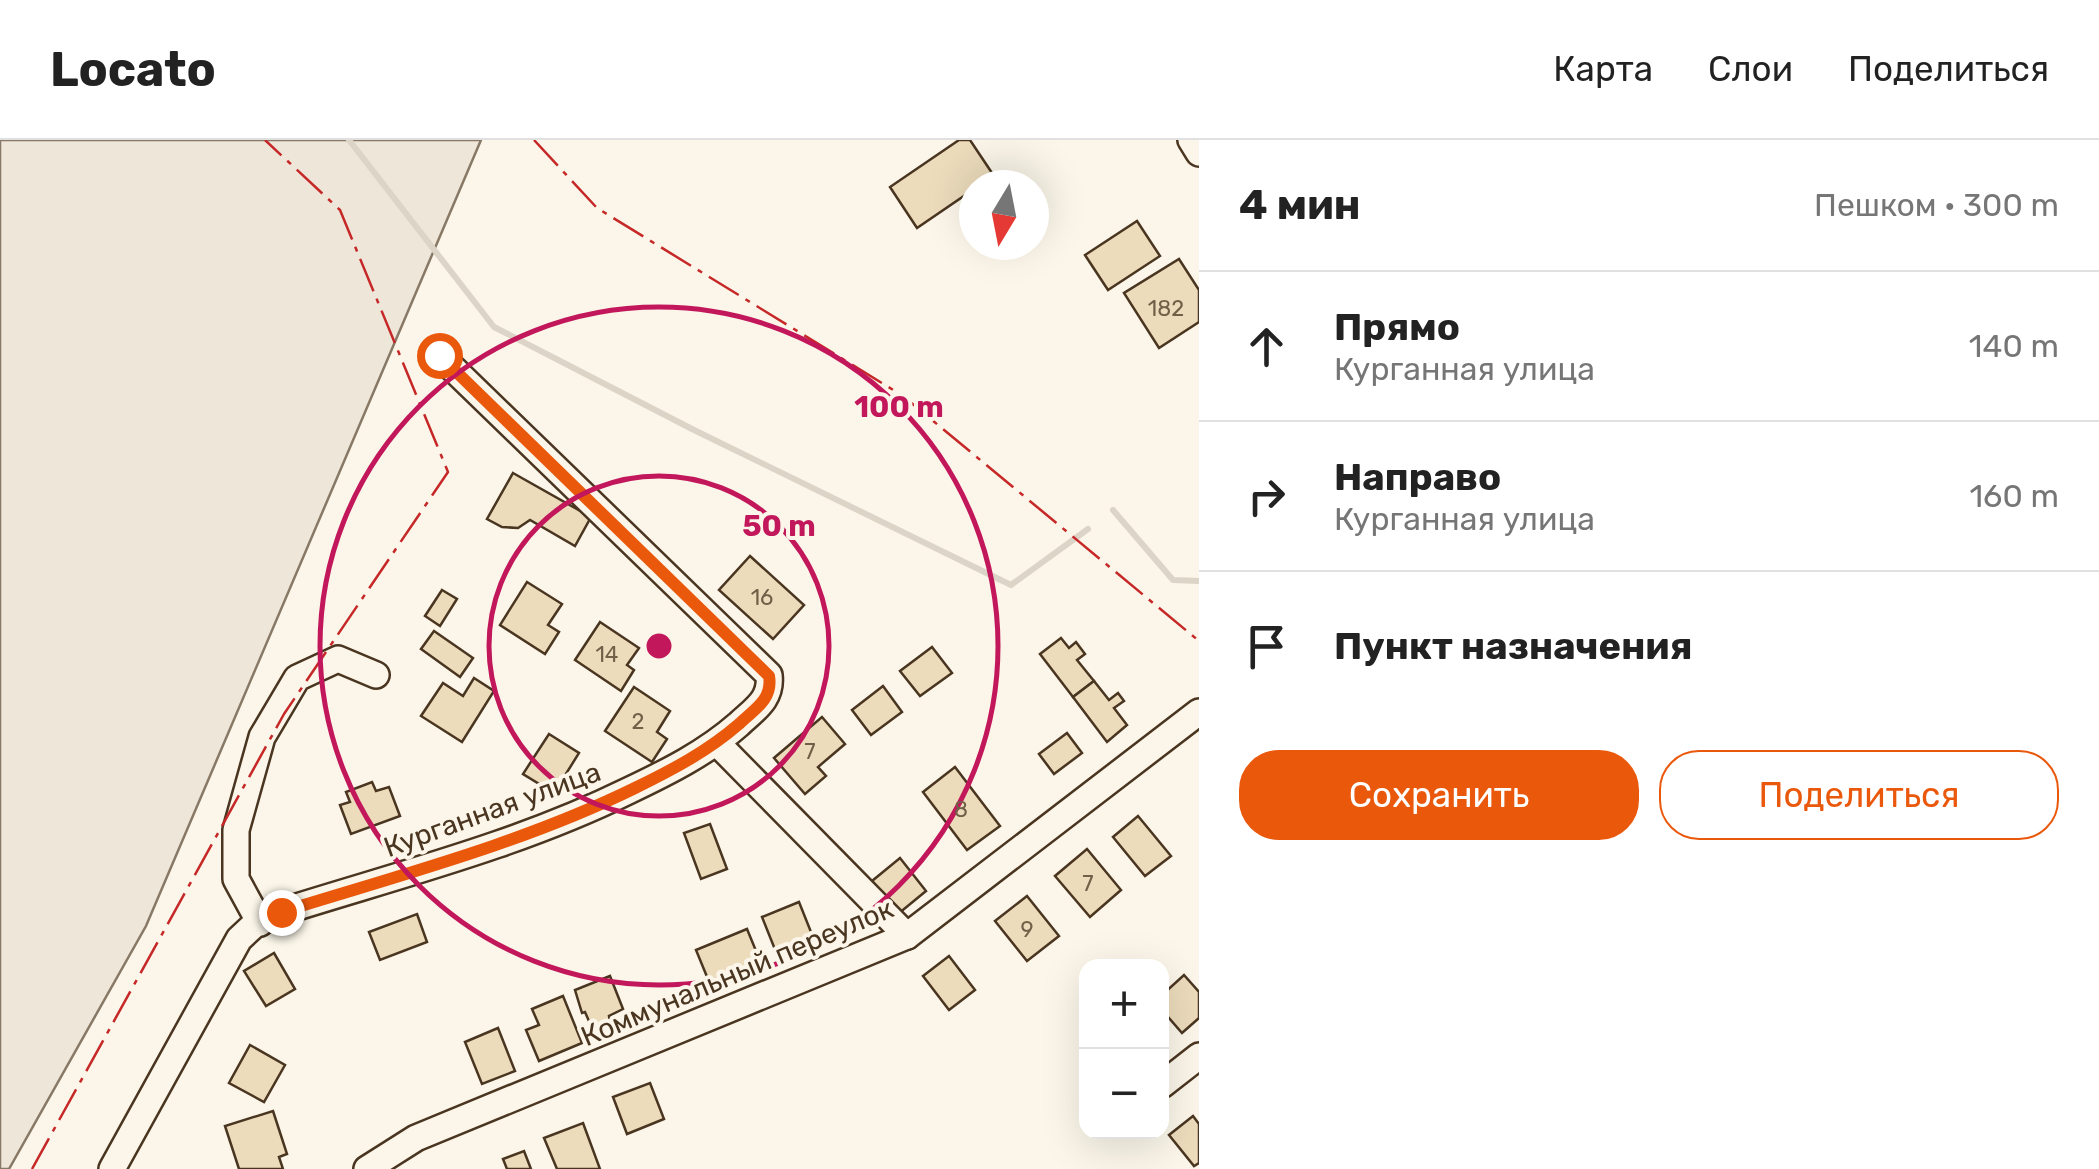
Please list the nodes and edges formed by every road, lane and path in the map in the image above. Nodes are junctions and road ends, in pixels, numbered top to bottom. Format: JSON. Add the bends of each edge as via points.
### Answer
{"nodes":[{"id":1,"x":1191,"y":140,"type":"edge"},
{"id":2,"x":1199,"y":153,"type":"edge"},
{"id":3,"x":439,"y":355,"type":"dead end"},
{"id":4,"x":376,"y":675,"type":"dead end"},
{"id":5,"x":1199,"y":712,"type":"edge"},
{"id":6,"x":718,"y":743,"type":"junction"},
{"id":7,"x":260,"y":922,"type":"junction"},
{"id":8,"x":907,"y":936,"type":"junction"},
{"id":9,"x":1199,"y":1056,"type":"edge"},
{"id":10,"x":1169,"y":1080,"type":"edge"},
{"id":11,"x":112,"y":1169,"type":"edge"},
{"id":12,"x":367,"y":1169,"type":"edge"}],
"edges":[{"from":1,"to":2,"type":"street"},
{"from":3,"to":6,"type":"street","name":"Курганная улица","via":[[769,676],[765,700]]},
{"from":4,"to":7,"type":"street","via":[[338,658],[297,678],[262,737],[236,830],[236,879]]},
{"from":5,"to":8,"type":"street","name":"Коммунальный переулок"},
{"from":6,"to":7,"type":"street","name":"Курганная улица","via":[[536,832]]},
{"from":6,"to":8,"type":"street"},
{"from":7,"to":11,"type":"street","name":"Курганная улица","via":[[238,939]]},
{"from":8,"to":12,"type":"street","name":"Коммунальный переулок","via":[[416,1138]]},
{"from":9,"to":10,"type":"street"}]}
